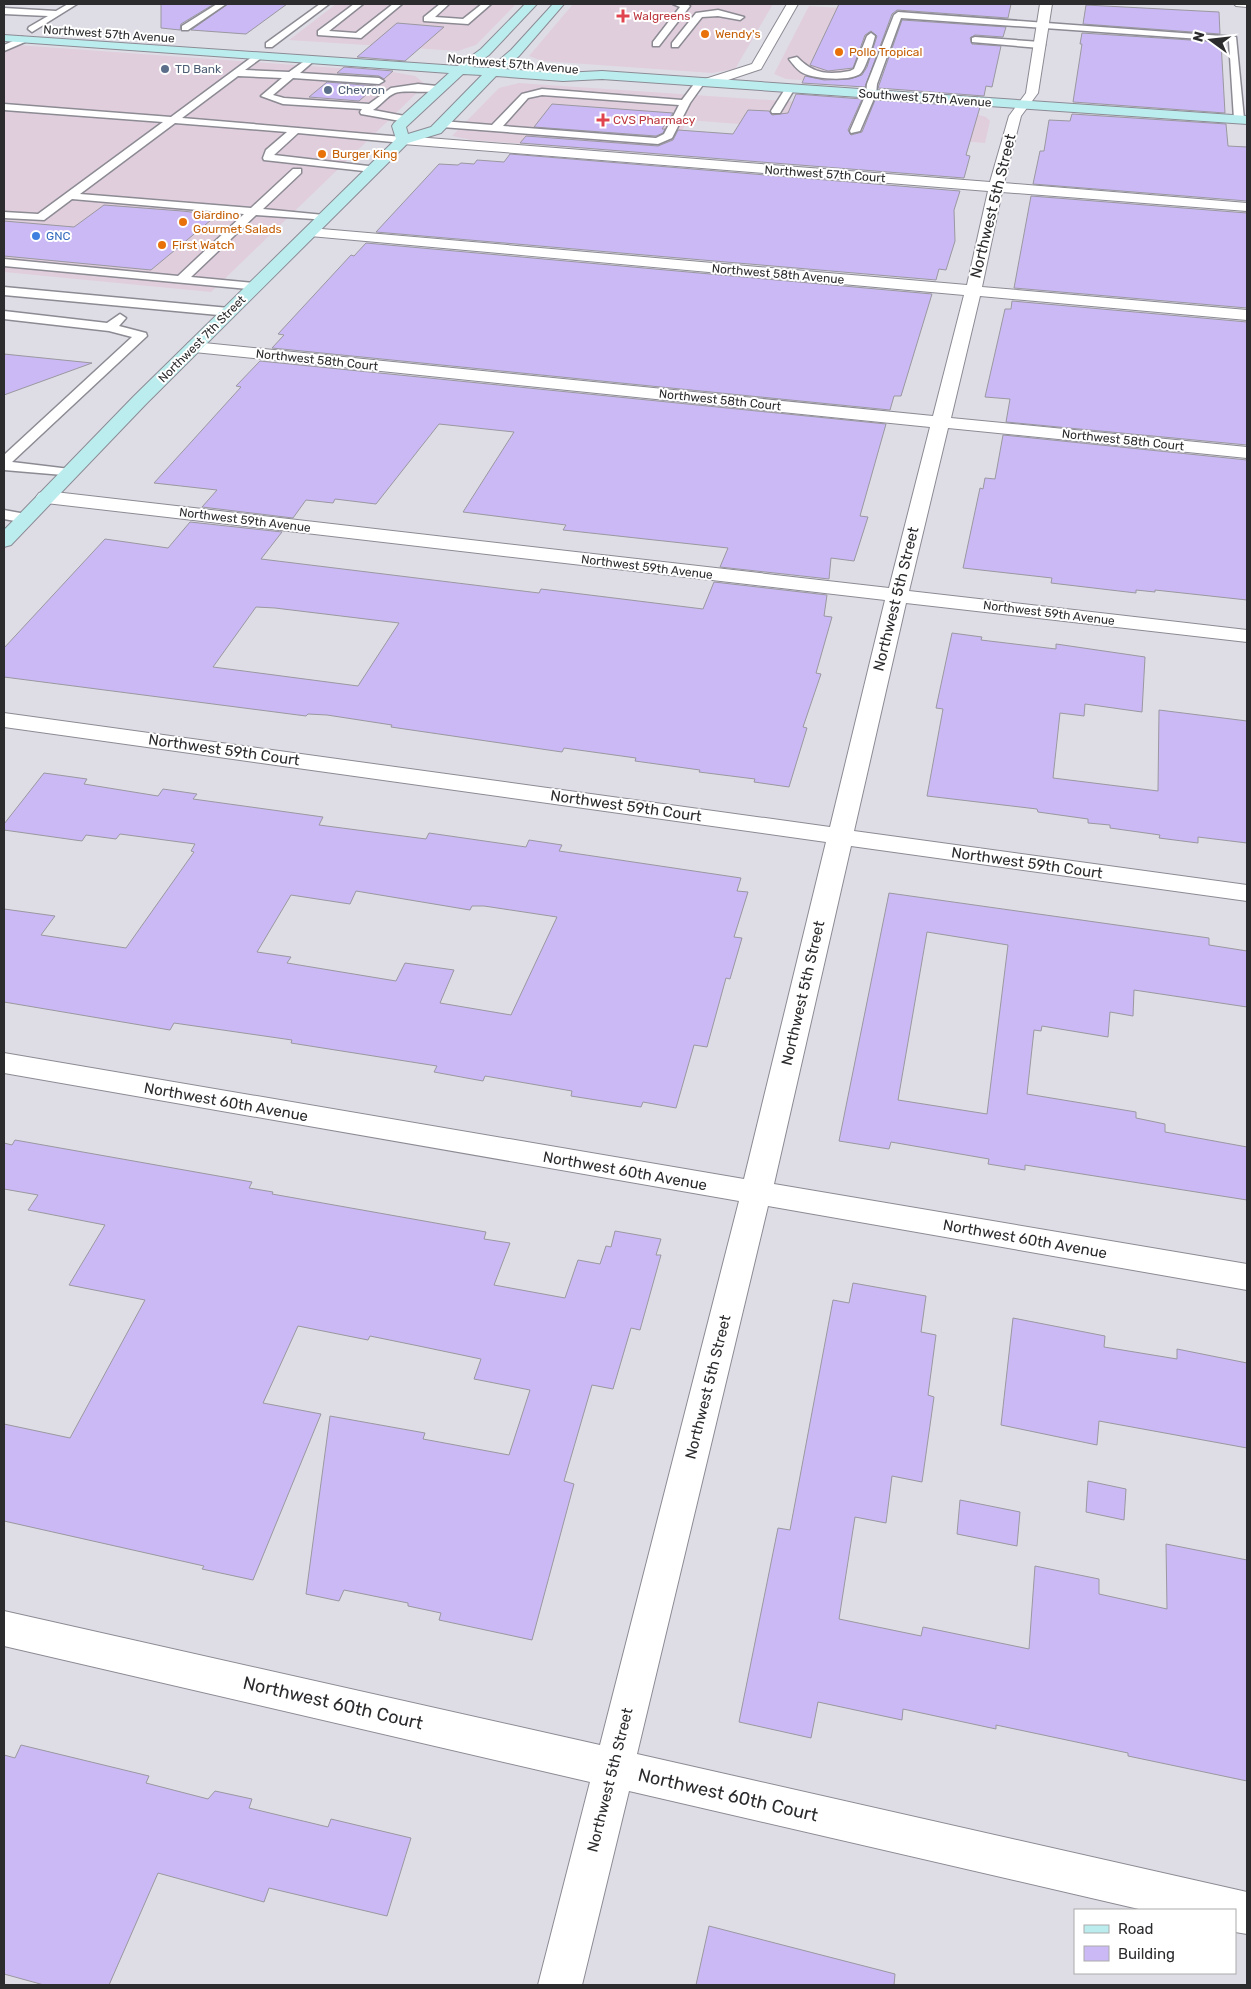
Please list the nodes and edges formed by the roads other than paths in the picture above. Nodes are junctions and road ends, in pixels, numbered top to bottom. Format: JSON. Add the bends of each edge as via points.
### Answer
{"nodes":[{"id":1,"x":40,"y":4,"type":"edge"},
{"id":2,"x":73,"y":4,"type":"edge"},
{"id":3,"x":222,"y":4,"type":"edge"},
{"id":4,"x":325,"y":4,"type":"edge"},
{"id":5,"x":359,"y":4,"type":"edge"},
{"id":6,"x":398,"y":4,"type":"edge"},
{"id":7,"x":445,"y":4,"type":"edge"},
{"id":8,"x":487,"y":4,"type":"edge"},
{"id":9,"x":531,"y":4,"type":"edge"},
{"id":10,"x":559,"y":4,"type":"edge"},
{"id":11,"x":678,"y":4,"type":"edge"},
{"id":12,"x":792,"y":4,"type":"edge"},
{"id":13,"x":1046,"y":4,"type":"edge"},
{"id":14,"x":1240,"y":4,"type":"edge"},
{"id":15,"x":1247,"y":4,"type":"edge"},
{"id":16,"x":4,"y":11,"type":"edge"},
{"id":17,"x":25,"y":12,"type":"junction"},
{"id":18,"x":58,"y":14,"type":"junction"},
{"id":19,"x":73,"y":16,"type":"dead end"},
{"id":20,"x":309,"y":16,"type":"junction"},
{"id":21,"x":740,"y":17,"type":"dead end"},
{"id":22,"x":341,"y":18,"type":"junction"},
{"id":23,"x":1043,"y":25,"type":"junction"},
{"id":24,"x":4,"y":26,"type":"edge"},
{"id":25,"x":32,"y":28,"type":"junction"},
{"id":26,"x":185,"y":28,"type":"dead end"},
{"id":27,"x":4,"y":33,"type":"edge"},
{"id":28,"x":107,"y":34,"type":"junction"},
{"id":29,"x":871,"y":36,"type":"dead end"},
{"id":30,"x":4,"y":38,"type":"edge"},
{"id":31,"x":22,"y":40,"type":"junction"},
{"id":32,"x":975,"y":40,"type":"dead end"},
{"id":33,"x":656,"y":44,"type":"dead end"},
{"id":34,"x":1040,"y":44,"type":"junction"},
{"id":35,"x":269,"y":45,"type":"junction"},
{"id":36,"x":675,"y":45,"type":"dead end"},
{"id":37,"x":4,"y":48,"type":"edge"},
{"id":38,"x":259,"y":56,"type":"junction"},
{"id":39,"x":310,"y":60,"type":"junction"},
{"id":40,"x":473,"y":60,"type":"junction"},
{"id":41,"x":794,"y":60,"type":"dead end"},
{"id":42,"x":504,"y":63,"type":"junction"},
{"id":43,"x":389,"y":66,"type":"junction"},
{"id":44,"x":757,"y":66,"type":"junction"},
{"id":45,"x":459,"y":70,"type":"junction"},
{"id":46,"x":493,"y":72,"type":"junction"},
{"id":47,"x":237,"y":73,"type":"junction"},
{"id":48,"x":291,"y":75,"type":"junction"},
{"id":49,"x":602,"y":75,"type":"junction"},
{"id":50,"x":379,"y":81,"type":"junction"},
{"id":51,"x":704,"y":82,"type":"junction"},
{"id":52,"x":775,"y":87,"type":"junction"},
{"id":53,"x":401,"y":88,"type":"junction"},
{"id":54,"x":790,"y":88,"type":"junction"},
{"id":55,"x":437,"y":89,"type":"junction"},
{"id":56,"x":871,"y":94,"type":"junction"},
{"id":57,"x":685,"y":103,"type":"junction"},
{"id":58,"x":1024,"y":105,"type":"junction"},
{"id":59,"x":4,"y":107,"type":"edge"},
{"id":60,"x":776,"y":111,"type":"dead end"},
{"id":61,"x":361,"y":115,"type":"junction"},
{"id":62,"x":406,"y":119,"type":"junction"},
{"id":63,"x":173,"y":120,"type":"junction"},
{"id":64,"x":1243,"y":120,"type":"edge"},
{"id":65,"x":442,"y":124,"type":"junction"},
{"id":66,"x":297,"y":129,"type":"junction"},
{"id":67,"x":494,"y":129,"type":"junction"},
{"id":68,"x":855,"y":131,"type":"dead end"},
{"id":69,"x":337,"y":133,"type":"junction"},
{"id":70,"x":403,"y":140,"type":"junction"},
{"id":71,"x":373,"y":169,"type":"junction"},
{"id":72,"x":297,"y":171,"type":"dead end"},
{"id":73,"x":996,"y":188,"type":"junction"},
{"id":74,"x":70,"y":196,"type":"junction"},
{"id":75,"x":1247,"y":207,"type":"edge"},
{"id":76,"x":254,"y":212,"type":"junction"},
{"id":77,"x":4,"y":215,"type":"edge"},
{"id":78,"x":324,"y":218,"type":"junction"},
{"id":79,"x":310,"y":232,"type":"junction"},
{"id":80,"x":4,"y":263,"type":"edge"},
{"id":81,"x":182,"y":280,"type":"junction"},
{"id":82,"x":254,"y":287,"type":"junction"},
{"id":83,"x":4,"y":291,"type":"edge"},
{"id":84,"x":972,"y":291,"type":"junction"},
{"id":85,"x":137,"y":303,"type":"junction"},
{"id":86,"x":229,"y":312,"type":"junction"},
{"id":87,"x":4,"y":315,"type":"edge"},
{"id":88,"x":1247,"y":315,"type":"edge"},
{"id":89,"x":110,"y":326,"type":"junction"},
{"id":90,"x":194,"y":347,"type":"junction"},
{"id":91,"x":940,"y":422,"type":"junction"},
{"id":92,"x":1247,"y":453,"type":"edge"},
{"id":93,"x":4,"y":464,"type":"edge"},
{"id":94,"x":70,"y":473,"type":"junction"},
{"id":95,"x":46,"y":497,"type":"junction"},
{"id":96,"x":4,"y":515,"type":"edge"},
{"id":97,"x":26,"y":518,"type":"junction"},
{"id":98,"x":4,"y":540,"type":"edge"},
{"id":99,"x":897,"y":596,"type":"junction"},
{"id":100,"x":1247,"y":636,"type":"edge"},
{"id":101,"x":4,"y":720,"type":"edge"},
{"id":102,"x":839,"y":836,"type":"junction"},
{"id":103,"x":1247,"y":893,"type":"edge"},
{"id":104,"x":4,"y":1063,"type":"edge"},
{"id":105,"x":756,"y":1193,"type":"junction"},
{"id":106,"x":1247,"y":1277,"type":"edge"},
{"id":107,"x":4,"y":1628,"type":"edge"},
{"id":108,"x":613,"y":1768,"type":"junction"},
{"id":109,"x":1230,"y":1909,"type":"edge"},
{"id":110,"x":560,"y":1985,"type":"edge"}],
"edges":[{"from":1,"to":17,"type":"lane"},
{"from":2,"to":18,"type":"lane"},
{"from":3,"to":26,"type":"lane"},
{"from":4,"to":20,"type":"lane"},
{"from":5,"to":22,"type":"lane"},
{"from":6,"to":22,"type":"lane","via":[[358,36],[321,33]]},
{"from":7,"to":8,"type":"lane","via":[[427,19],[466,22]]},
{"from":9,"to":40,"type":"main road","via":[[492,46]]},
{"from":10,"to":42,"type":"main road","name":"Northwest 7th Street"},
{"from":11,"to":33,"type":"lane","via":[[686,6]]},
{"from":12,"to":44,"type":"street"},
{"from":13,"to":23,"type":"street","name":"Northwest 5th Street"},
{"from":14,"to":15,"type":"street"},
{"from":16,"to":17,"type":"lane"},
{"from":17,"to":18,"type":"lane"},
{"from":18,"to":19,"type":"lane"},
{"from":18,"to":25,"type":"lane"},
{"from":20,"to":22,"type":"lane"},
{"from":20,"to":35,"type":"lane"},
{"from":21,"to":36,"type":"lane","via":[[718,13],[699,15]]},
{"from":23,"to":34,"type":"street","name":"Northwest 5th Street"},
{"from":23,"to":56,"type":"lane","via":[[898,15]]},
{"from":23,"to":64,"type":"lane","via":[[1237,39]]},
{"from":24,"to":25,"type":"main road","name":"Northwest 57th Avenue"},
{"from":25,"to":27,"type":"main road"},
{"from":25,"to":28,"type":"main road","name":"Northwest 57th Avenue"},
{"from":28,"to":31,"type":"main road","via":[[54,35]]},
{"from":28,"to":35,"type":"main road","name":"Northwest 57th Avenue"},
{"from":29,"to":41,"type":"lane","via":[[854,74],[814,74]]},
{"from":30,"to":31,"type":"main road","name":"Northwest 57th Avenue"},
{"from":31,"to":37,"type":"lane"},
{"from":31,"to":38,"type":"main road","name":"Northwest 57th Avenue"},
{"from":32,"to":34,"type":"lane"},
{"from":34,"to":58,"type":"street","name":"Northwest 5th Street","via":[[1032,93]]},
{"from":35,"to":40,"type":"main road","name":"Northwest 57th Avenue"},
{"from":38,"to":39,"type":"main road","name":"Northwest 57th Avenue"},
{"from":38,"to":47,"type":"lane"},
{"from":39,"to":43,"type":"main road","name":"Northwest 57th Avenue"},
{"from":39,"to":48,"type":"lane"},
{"from":40,"to":42,"type":"main road","name":"Northwest 57th Avenue"},
{"from":40,"to":45,"type":"main road"},
{"from":42,"to":46,"type":"main road","name":"Northwest 7th Street"},
{"from":42,"to":49,"type":"main road","name":"Northwest 57th Avenue","via":[[570,68]]},
{"from":43,"to":45,"type":"main road","name":"Northwest 57th Avenue"},
{"from":43,"to":50,"type":"lane"},
{"from":44,"to":51,"type":"street"},
{"from":44,"to":52,"type":"street","via":[[763,70],[763,79]]},
{"from":45,"to":46,"type":"main road","name":"Northwest 57th Avenue"},
{"from":45,"to":55,"type":"main road"},
{"from":46,"to":49,"type":"main road","name":"Northwest 57th Avenue","via":[[563,77]]},
{"from":46,"to":65,"type":"main road","name":"Northwest 7th Street"},
{"from":47,"to":48,"type":"lane"},
{"from":47,"to":63,"type":"lane"},
{"from":48,"to":50,"type":"lane"},
{"from":48,"to":61,"type":"lane","via":[[266,96],[334,102]]},
{"from":49,"to":51,"type":"main road","name":"Southwest 57th Avenue"},
{"from":50,"to":53,"type":"lane"},
{"from":51,"to":52,"type":"main road","name":"Southwest 57th Avenue"},
{"from":51,"to":57,"type":"lane"},
{"from":52,"to":54,"type":"main road","name":"Southwest 57th Avenue"},
{"from":53,"to":55,"type":"lane"},
{"from":53,"to":61,"type":"lane","via":[[391,91]]},
{"from":54,"to":56,"type":"main road","name":"Southwest 57th Avenue"},
{"from":54,"to":60,"type":"lane"},
{"from":55,"to":62,"type":"main road"},
{"from":56,"to":58,"type":"main road","name":"Southwest 57th Avenue"},
{"from":56,"to":68,"type":"lane"},
{"from":57,"to":67,"type":"lane","via":[[542,92],[525,96]]},
{"from":57,"to":67,"type":"lane","via":[[668,136],[658,141]]},
{"from":58,"to":64,"type":"main road","name":"Southwest 57th Avenue"},
{"from":58,"to":73,"type":"street","name":"Northwest 5th Street","via":[[1015,116]]},
{"from":59,"to":63,"type":"lane"},
{"from":61,"to":62,"type":"lane"},
{"from":61,"to":69,"type":"lane"},
{"from":62,"to":70,"type":"main road","via":[[398,126]]},
{"from":63,"to":66,"type":"lane"},
{"from":63,"to":74,"type":"lane"},
{"from":65,"to":67,"type":"lane"},
{"from":65,"to":70,"type":"main road","name":"Northwest 7th Street","via":[[436,130]]},
{"from":66,"to":69,"type":"lane"},
{"from":66,"to":71,"type":"lane","via":[[270,152],[268,158]]},
{"from":69,"to":70,"type":"lane"},
{"from":70,"to":71,"type":"main road","name":"Northwest 7th Street"},
{"from":70,"to":73,"type":"street","name":"Northwest 57th Court"},
{"from":71,"to":78,"type":"main road","name":"Northwest 7th Street"},
{"from":72,"to":76,"type":"lane"},
{"from":73,"to":75,"type":"street","name":"Northwest 57th Court"},
{"from":73,"to":84,"type":"street","name":"Northwest 5th Street"},
{"from":74,"to":76,"type":"lane"},
{"from":74,"to":77,"type":"lane","via":[[40,218]]},
{"from":76,"to":78,"type":"lane"},
{"from":76,"to":81,"type":"lane"},
{"from":78,"to":79,"type":"main road","name":"Northwest 7th Street"},
{"from":79,"to":82,"type":"main road","name":"Northwest 7th Street"},
{"from":79,"to":84,"type":"street","name":"Northwest 58th Avenue"},
{"from":80,"to":81,"type":"lane"},
{"from":81,"to":82,"type":"lane"},
{"from":82,"to":86,"type":"main road","name":"Northwest 7th Street"},
{"from":83,"to":85,"type":"lane"},
{"from":84,"to":88,"type":"street","name":"Northwest 58th Avenue"},
{"from":84,"to":91,"type":"street","name":"Northwest 5th Street"},
{"from":85,"to":86,"type":"lane"},
{"from":85,"to":89,"type":"lane"},
{"from":86,"to":90,"type":"main road","name":"Northwest 7th Street"},
{"from":87,"to":89,"type":"lane"},
{"from":89,"to":93,"type":"lane","via":[[141,336]]},
{"from":90,"to":91,"type":"street","name":"Northwest 58th Court"},
{"from":90,"to":94,"type":"main road","name":"Northwest 7th Street"},
{"from":91,"to":92,"type":"street","name":"Northwest 58th Court"},
{"from":91,"to":99,"type":"street","name":"Northwest 5th Street"},
{"from":93,"to":94,"type":"lane"},
{"from":94,"to":95,"type":"main road","name":"Northwest 7th Street"},
{"from":95,"to":97,"type":"main road","name":"Northwest 7th Street"},
{"from":95,"to":99,"type":"street","name":"Northwest 59th Avenue"},
{"from":96,"to":97,"type":"lane"},
{"from":97,"to":98,"type":"main road","name":"Northwest 7th Street"},
{"from":99,"to":100,"type":"street","name":"Northwest 59th Avenue"},
{"from":99,"to":102,"type":"street","name":"Northwest 5th Street"},
{"from":101,"to":102,"type":"street","name":"Northwest 59th Court"},
{"from":102,"to":103,"type":"street","name":"Northwest 59th Court"},
{"from":102,"to":105,"type":"street","name":"Northwest 5th Street"},
{"from":104,"to":105,"type":"street","name":"Northwest 60th Avenue"},
{"from":105,"to":106,"type":"street","name":"Northwest 60th Avenue"},
{"from":105,"to":108,"type":"street","name":"Northwest 5th Street"},
{"from":107,"to":108,"type":"street","name":"Northwest 60th Court"},
{"from":108,"to":109,"type":"street","name":"Northwest 60th Court"},
{"from":108,"to":110,"type":"street","name":"Northwest 5th Street"}]}
